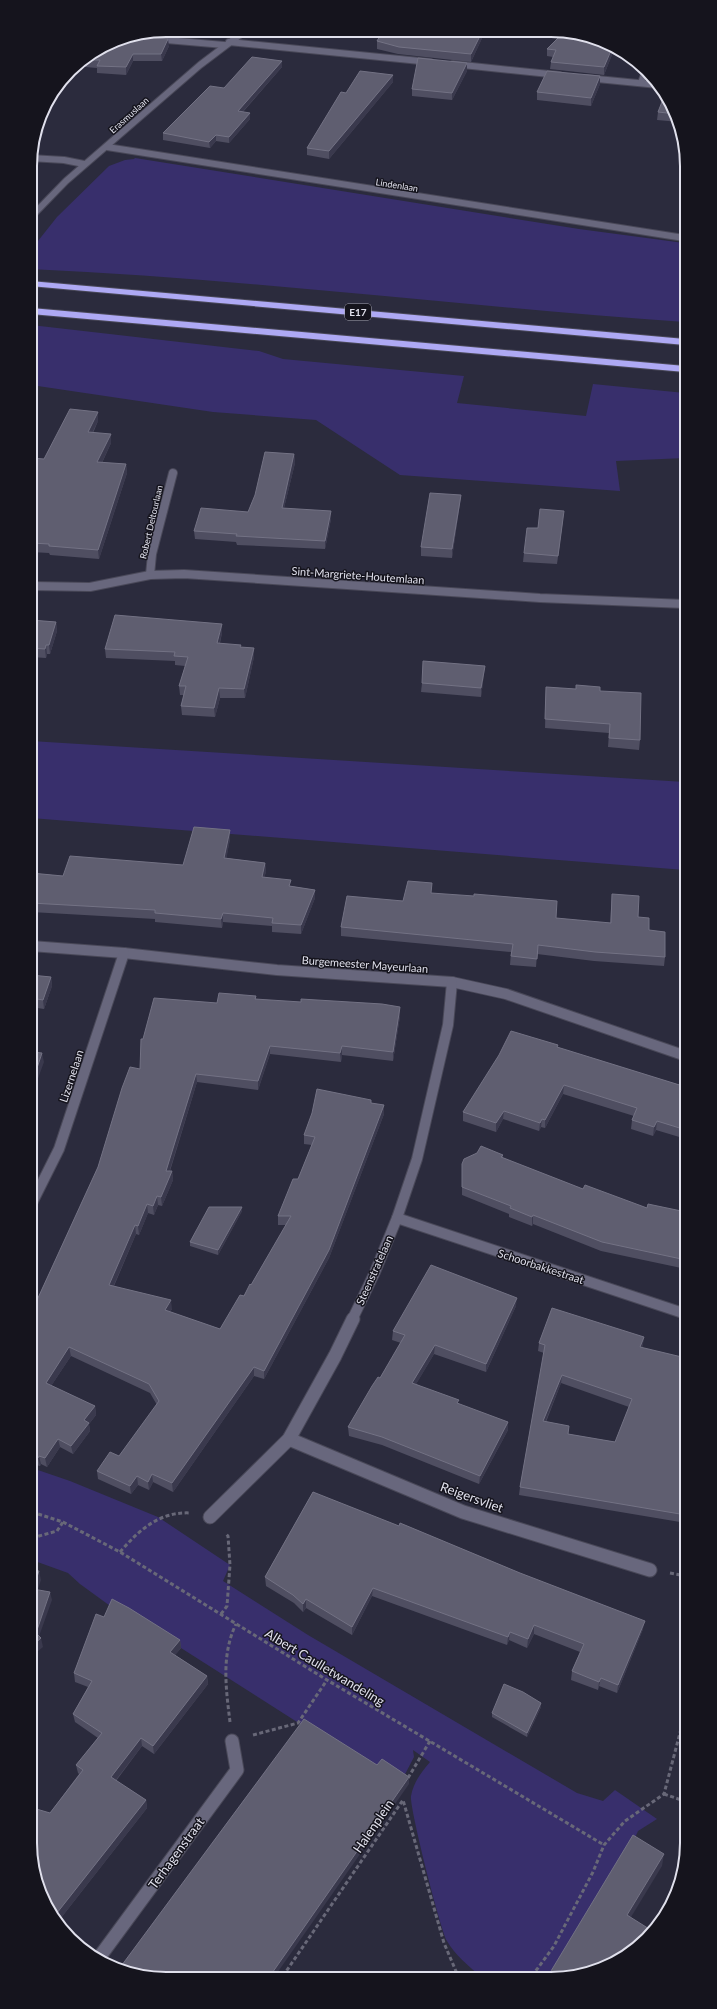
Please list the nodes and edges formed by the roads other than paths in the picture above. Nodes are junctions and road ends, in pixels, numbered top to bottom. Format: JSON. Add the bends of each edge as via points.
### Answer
{"nodes":[{"id":1,"x":235,"y":37,"type":"edge"},
{"id":2,"x":149,"y":39,"type":"edge"},
{"id":3,"x":226,"y":43,"type":"junction"},
{"id":4,"x":435,"y":62,"type":"edge"},
{"id":5,"x":443,"y":63,"type":"edge"},
{"id":6,"x":569,"y":76,"type":"edge"},
{"id":7,"x":643,"y":76,"type":"edge"},
{"id":8,"x":577,"y":77,"type":"edge"},
{"id":9,"x":641,"y":83,"type":"junction"},
{"id":10,"x":650,"y":84,"type":"edge"},
{"id":11,"x":107,"y":147,"type":"junction"},
{"id":12,"x":37,"y":158,"type":"edge"},
{"id":13,"x":84,"y":164,"type":"junction"},
{"id":14,"x":37,"y":210,"type":"edge"},
{"id":15,"x":680,"y":237,"type":"edge"},
{"id":16,"x":37,"y":284,"type":"edge"},
{"id":17,"x":37,"y":312,"type":"edge"},
{"id":18,"x":680,"y":342,"type":"edge"},
{"id":19,"x":680,"y":369,"type":"edge"},
{"id":20,"x":173,"y":473,"type":"dead end"},
{"id":21,"x":150,"y":575,"type":"junction"},
{"id":22,"x":37,"y":586,"type":"edge"},
{"id":23,"x":680,"y":604,"type":"edge"},
{"id":24,"x":37,"y":946,"type":"edge"},
{"id":25,"x":124,"y":953,"type":"junction"},
{"id":26,"x":452,"y":982,"type":"junction"},
{"id":27,"x":680,"y":1054,"type":"edge"},
{"id":28,"x":37,"y":1193,"type":"edge"},
{"id":29,"x":397,"y":1218,"type":"junction"},
{"id":30,"x":680,"y":1312,"type":"edge"},
{"id":31,"x":289,"y":1439,"type":"junction"},
{"id":32,"x":210,"y":1517,"type":"road end"},
{"id":33,"x":650,"y":1570,"type":"dead end"},
{"id":34,"x":232,"y":1741,"type":"road end"},
{"id":35,"x":101,"y":1955,"type":"edge"}],
"edges":[{"from":1,"to":3,"type":"street","name":"Erasmuslaan"},
{"from":2,"to":3,"type":"street"},
{"from":3,"to":4,"type":"street"},
{"from":3,"to":11,"type":"street","name":"Erasmuslaan","via":[[185,76]]},
{"from":5,"to":6,"type":"street"},
{"from":7,"to":9,"type":"street"},
{"from":8,"to":9,"type":"street"},
{"from":9,"to":10,"type":"street"},
{"from":11,"to":13,"type":"street","name":"Erasmuslaan"},
{"from":11,"to":15,"type":"street","name":"Lindenlaan"},
{"from":12,"to":13,"type":"street"},
{"from":13,"to":14,"type":"street","name":"Erasmuslaan"},
{"from":16,"to":18,"type":"highway","number":"E17"},
{"from":17,"to":19,"type":"highway"},
{"from":20,"to":21,"type":"street","name":"Robert Deltourlaan","via":[[152,554]]},
{"from":21,"to":22,"type":"street","name":"Sint-Margriete-Houtemlaan","via":[[90,587]]},
{"from":21,"to":23,"type":"street","name":"Sint-Margriete-Houtemlaan","via":[[184,574],[540,598]]},
{"from":24,"to":25,"type":"street","name":"Burgemeester Mayeurlaan"},
{"from":25,"to":26,"type":"street","name":"Burgemeester Mayeurlaan","via":[[277,970]]},
{"from":25,"to":28,"type":"street","name":"Lizernelaan","via":[[59,1149]]},
{"from":26,"to":27,"type":"street","name":"Burgemeester Mayeurlaan","via":[[506,994]]},
{"from":26,"to":29,"type":"street","name":"Steenstratelaan","via":[[448,1025],[417,1159]]},
{"from":29,"to":30,"type":"street","name":"Schoorbakkestraat"},
{"from":29,"to":31,"type":"street","name":"Steenstratelaan","via":[[375,1272],[334,1356]]},
{"from":31,"to":32,"type":"street","name":"Steenstratelaan"},
{"from":31,"to":33,"type":"street","name":"Reigersvliet","via":[[463,1512]]},
{"from":34,"to":35,"type":"street","name":"Terhagenstraat","via":[[237,1770]]}]}
